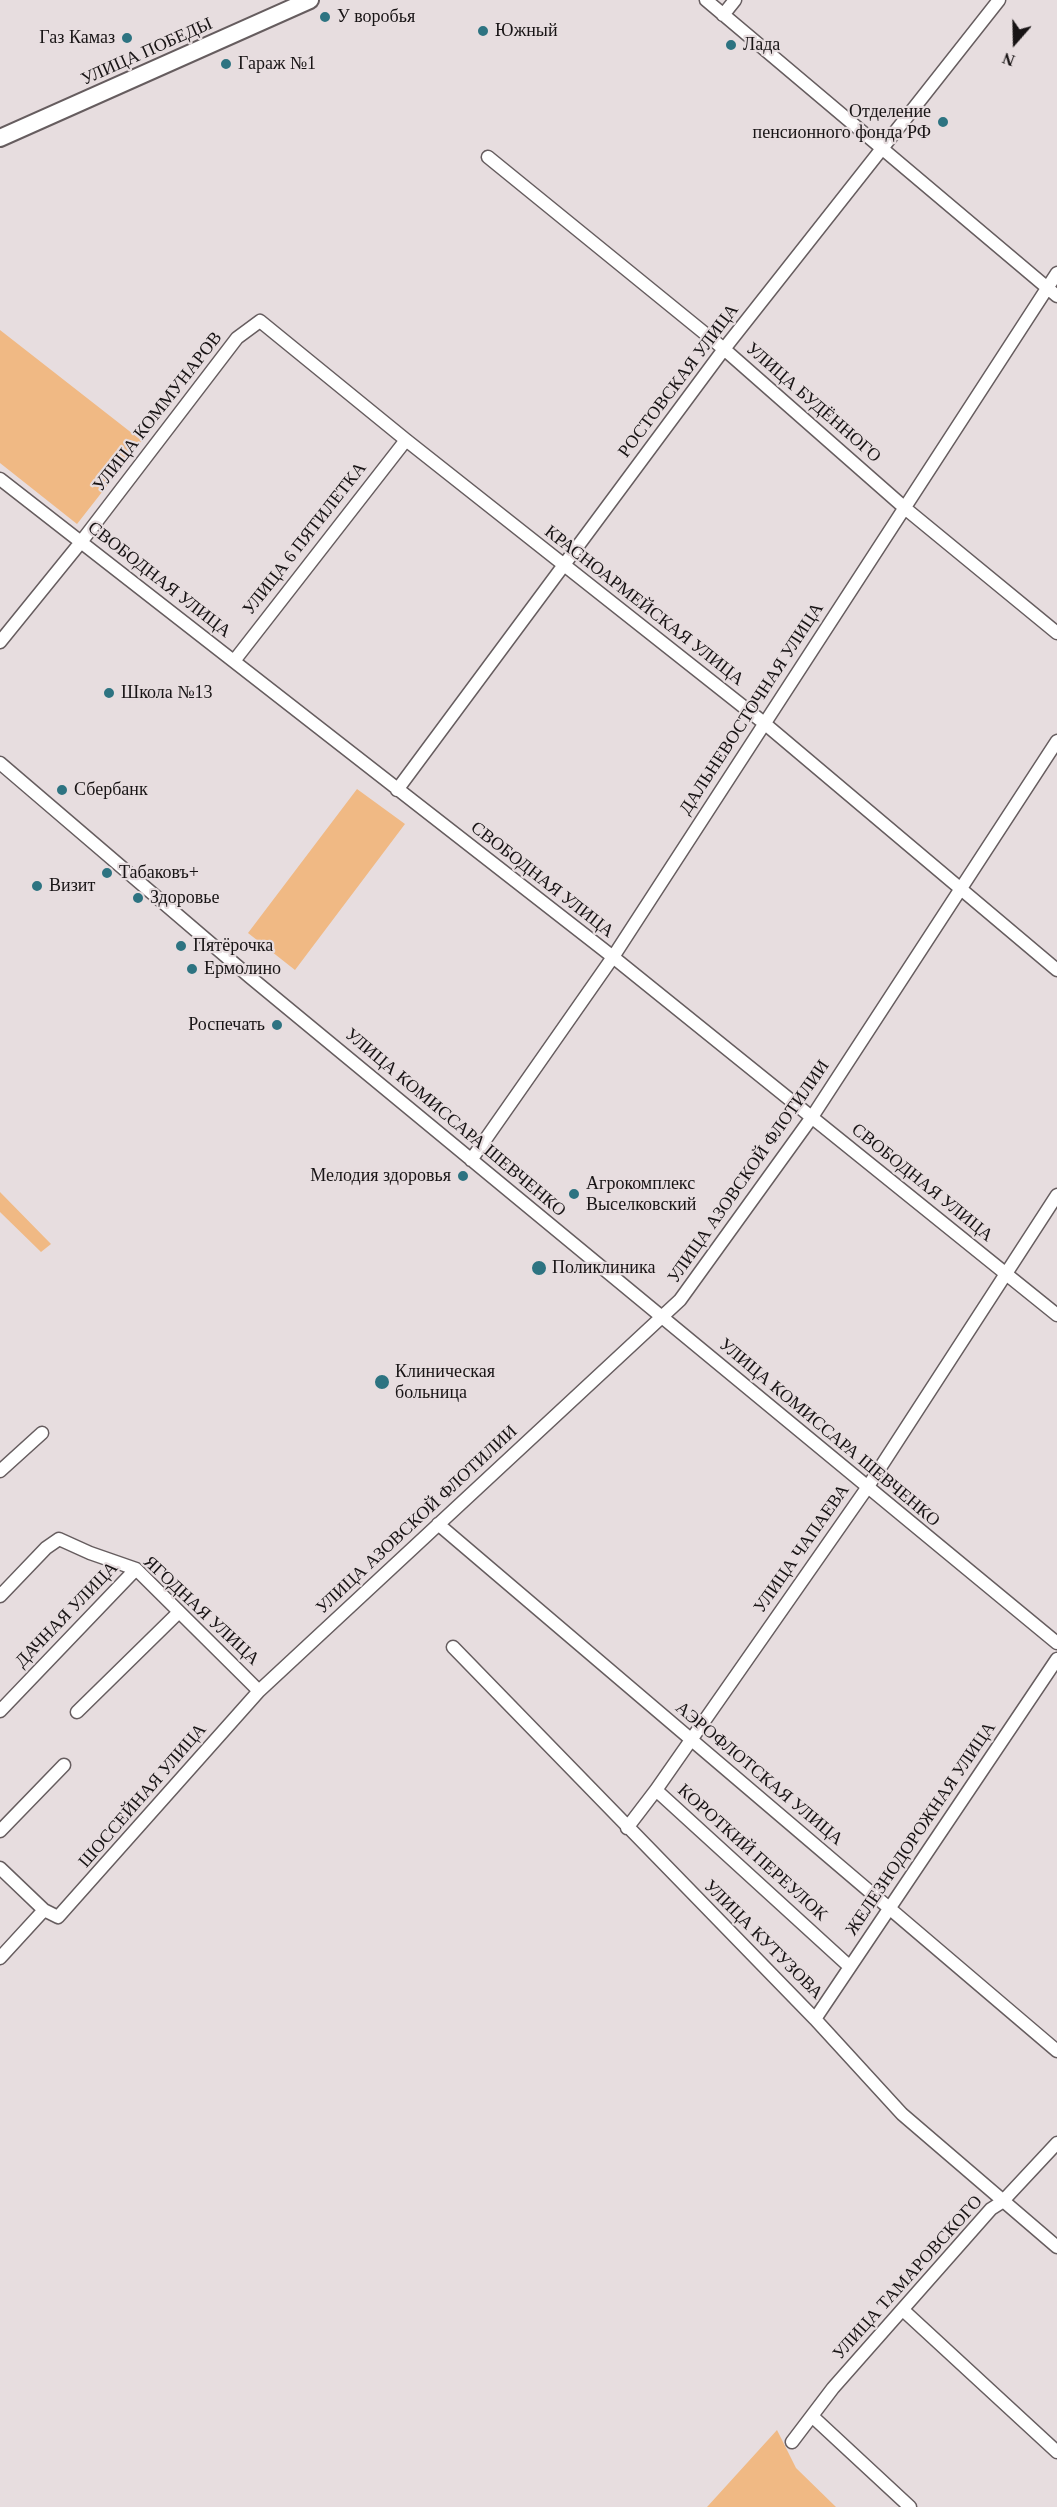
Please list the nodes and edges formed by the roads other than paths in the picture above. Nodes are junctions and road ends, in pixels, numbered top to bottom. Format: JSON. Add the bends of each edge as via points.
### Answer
{"nodes":[{"id":1,"x":310,"y":0,"type":"edge"},
{"id":2,"x":706,"y":0,"type":"edge"},
{"id":3,"x":735,"y":0,"type":"edge"},
{"id":4,"x":999,"y":0,"type":"edge"},
{"id":5,"x":723,"y":15,"type":"junction"},
{"id":6,"x":0,"y":138,"type":"edge"},
{"id":7,"x":882,"y":149,"type":"junction"},
{"id":8,"x":488,"y":157,"type":"dead end"},
{"id":9,"x":1057,"y":273,"type":"edge"},
{"id":10,"x":1052,"y":292,"type":"edge"},
{"id":11,"x":260,"y":321,"type":"joint"},
{"id":12,"x":724,"y":350,"type":"junction"},
{"id":13,"x":406,"y":440,"type":"junction"},
{"id":14,"x":0,"y":479,"type":"edge"},
{"id":15,"x":906,"y":508,"type":"junction"},
{"id":16,"x":81,"y":542,"type":"junction"},
{"id":17,"x":564,"y":566,"type":"junction"},
{"id":18,"x":1057,"y":633,"type":"edge"},
{"id":19,"x":2,"y":635,"type":"edge"},
{"id":20,"x":234,"y":661,"type":"junction"},
{"id":21,"x":764,"y":723,"type":"junction"},
{"id":22,"x":1057,"y":741,"type":"edge"},
{"id":23,"x":0,"y":763,"type":"edge"},
{"id":24,"x":397,"y":790,"type":"junction"},
{"id":25,"x":961,"y":891,"type":"junction"},
{"id":26,"x":613,"y":957,"type":"junction"},
{"id":27,"x":1057,"y":970,"type":"edge"},
{"id":28,"x":812,"y":1117,"type":"junction"},
{"id":29,"x":471,"y":1160,"type":"junction"},
{"id":30,"x":1057,"y":1195,"type":"edge"},
{"id":31,"x":1005,"y":1273,"type":"junction"},
{"id":32,"x":1057,"y":1315,"type":"edge"},
{"id":33,"x":662,"y":1319,"type":"junction"},
{"id":34,"x":42,"y":1433,"type":"dead end"},
{"id":35,"x":0,"y":1471,"type":"edge"},
{"id":36,"x":867,"y":1488,"type":"junction"},
{"id":37,"x":438,"y":1524,"type":"junction"},
{"id":38,"x":136,"y":1569,"type":"junction"},
{"id":39,"x":0,"y":1596,"type":"edge"},
{"id":40,"x":179,"y":1612,"type":"junction"},
{"id":41,"x":1057,"y":1643,"type":"edge"},
{"id":42,"x":453,"y":1647,"type":"dead end"},
{"id":43,"x":1057,"y":1659,"type":"edge"},
{"id":44,"x":262,"y":1688,"type":"junction"},
{"id":45,"x":0,"y":1711,"type":"edge"},
{"id":46,"x":77,"y":1712,"type":"dead end"},
{"id":47,"x":690,"y":1740,"type":"junction"},
{"id":48,"x":64,"y":1765,"type":"dead end"},
{"id":49,"x":656,"y":1790,"type":"junction"},
{"id":50,"x":627,"y":1828,"type":"junction"},
{"id":51,"x":0,"y":1831,"type":"edge"},
{"id":52,"x":0,"y":1868,"type":"edge"},
{"id":53,"x":890,"y":1906,"type":"junction"},
{"id":54,"x":44,"y":1910,"type":"junction"},
{"id":55,"x":0,"y":1958,"type":"edge"},
{"id":56,"x":850,"y":1967,"type":"junction"},
{"id":57,"x":816,"y":2019,"type":"junction"},
{"id":58,"x":1057,"y":2051,"type":"edge"},
{"id":59,"x":1057,"y":2143,"type":"edge"},
{"id":60,"x":1002,"y":2202,"type":"junction"},
{"id":61,"x":1057,"y":2247,"type":"edge"},
{"id":62,"x":903,"y":2310,"type":"junction"},
{"id":63,"x":813,"y":2416,"type":"junction"},
{"id":64,"x":792,"y":2442,"type":"dead end"},
{"id":65,"x":1057,"y":2452,"type":"edge"},
{"id":66,"x":910,"y":2507,"type":"edge"}],
"edges":[{"from":1,"to":6,"type":"street","name":"УЛИЦА ПОБЕДЫ"},
{"from":2,"to":5,"type":"street"},
{"from":3,"to":5,"type":"street"},
{"from":4,"to":7,"type":"street","name":"РОСТОВСКАЯ УЛИЦА"},
{"from":5,"to":7,"type":"street"},
{"from":7,"to":10,"type":"street"},
{"from":7,"to":12,"type":"street","name":"РОСТОВСКАЯ УЛИЦА"},
{"from":8,"to":12,"type":"street","name":"УЛИЦА БУДЁННОГО"},
{"from":9,"to":10,"type":"street","name":"ДАЛЬНЕВОСТОЧНАЯ УЛИЦА"},
{"from":10,"to":15,"type":"street","name":"ДАЛЬНЕВОСТОЧНАЯ УЛИЦА"},
{"from":11,"to":13,"type":"street","name":"КРАСНОАРМЕЙСКАЯ УЛИЦА"},
{"from":11,"to":16,"type":"street","name":"УЛИЦА КОММУНАРОВ","via":[[237,338]]},
{"from":12,"to":15,"type":"street","name":"УЛИЦА БУДЁННОГО"},
{"from":12,"to":17,"type":"street","name":"РОСТОВСКАЯ УЛИЦА"},
{"from":13,"to":17,"type":"street","name":"КРАСНОАРМЕЙСКАЯ УЛИЦА"},
{"from":13,"to":20,"type":"street","name":"УЛИЦА 6 ПЯТИЛЕТКА"},
{"from":14,"to":16,"type":"street","name":"СВОБОДНАЯ УЛИЦА"},
{"from":15,"to":18,"type":"street","name":"УЛИЦА БУДЁННОГО"},
{"from":15,"to":21,"type":"street","name":"ДАЛЬНЕВОСТОЧНАЯ УЛИЦА"},
{"from":16,"to":19,"type":"street","name":"УЛИЦА КОММУНАРОВ"},
{"from":16,"to":20,"type":"street","name":"СВОБОДНАЯ УЛИЦА"},
{"from":17,"to":21,"type":"street","name":"КРАСНОАРМЕЙСКАЯ УЛИЦА"},
{"from":17,"to":24,"type":"street","name":"РОСТОВСКАЯ УЛИЦА"},
{"from":20,"to":24,"type":"street","name":"СВОБОДНАЯ УЛИЦА"},
{"from":21,"to":25,"type":"street","name":"КРАСНОАРМЕЙСКАЯ УЛИЦА"},
{"from":21,"to":26,"type":"street","name":"ДАЛЬНЕВОСТОЧНАЯ УЛИЦА"},
{"from":22,"to":25,"type":"street","name":"УЛИЦА АЗОВСКОЙ ФЛОТИЛИИ"},
{"from":23,"to":29,"type":"street","name":"УЛИЦА КОМИССАРА ШЕВЧЕНКО"},
{"from":24,"to":26,"type":"street","name":"СВОБОДНАЯ УЛИЦА"},
{"from":25,"to":27,"type":"street","name":"КРАСНОАРМЕЙСКАЯ УЛИЦА"},
{"from":25,"to":28,"type":"street","name":"УЛИЦА АЗОВСКОЙ ФЛОТИЛИИ"},
{"from":26,"to":28,"type":"street","name":"СВОБОДНАЯ УЛИЦА"},
{"from":26,"to":29,"type":"street","name":"ДАЛЬНЕВОСТОЧНАЯ УЛИЦА"},
{"from":28,"to":31,"type":"street","name":"СВОБОДНАЯ УЛИЦА"},
{"from":28,"to":33,"type":"street","name":"УЛИЦА АЗОВСКОЙ ФЛОТИЛИИ","via":[[680,1300]]},
{"from":29,"to":33,"type":"street","name":"УЛИЦА КОМИССАРА ШЕВЧЕНКО"},
{"from":30,"to":31,"type":"street","name":"УЛИЦА ЧАПАЕВА"},
{"from":31,"to":32,"type":"street","name":"СВОБОДНАЯ УЛИЦА"},
{"from":31,"to":36,"type":"street","name":"УЛИЦА ЧАПАЕВА"},
{"from":33,"to":36,"type":"street","name":"УЛИЦА КОМИССАРА ШЕВЧЕНКО"},
{"from":33,"to":37,"type":"street","name":"УЛИЦА АЗОВСКОЙ ФЛОТИЛИИ"},
{"from":34,"to":35,"type":"street"},
{"from":36,"to":41,"type":"street","name":"УЛИЦА КОМИССАРА ШЕВЧЕНКО"},
{"from":36,"to":47,"type":"street","name":"УЛИЦА ЧАПАЕВА"},
{"from":37,"to":44,"type":"street","name":"УЛИЦА АЗОВСКОЙ ФЛОТИЛИИ"},
{"from":37,"to":47,"type":"street","name":"АЭРОФЛОТСКАЯ УЛИЦА"},
{"from":38,"to":39,"type":"street","name":"ЯГОДНАЯ УЛИЦА","via":[[59,1539]]},
{"from":38,"to":40,"type":"street","name":"ЯГОДНАЯ УЛИЦА"},
{"from":38,"to":45,"type":"street","name":"ДАЧНАЯ УЛИЦА"},
{"from":40,"to":44,"type":"street","name":"ЯГОДНАЯ УЛИЦА"},
{"from":40,"to":46,"type":"street"},
{"from":42,"to":50,"type":"street","name":"УЛИЦА КУТУЗОВА"},
{"from":43,"to":53,"type":"street","name":"ЖЕЛЕЗНОДОРОЖНАЯ УЛИЦА"},
{"from":44,"to":54,"type":"street","name":"ШОССЕЙНАЯ УЛИЦА","via":[[58,1917]]},
{"from":47,"to":49,"type":"street","name":"УЛИЦА ЧАПАЕВА"},
{"from":47,"to":53,"type":"street","name":"АЭРОФЛОТСКАЯ УЛИЦА"},
{"from":48,"to":51,"type":"street"},
{"from":49,"to":50,"type":"street","name":"УЛИЦА ЧАПАЕВА"},
{"from":49,"to":56,"type":"street","name":"КОРОТКИЙ ПЕРЕУЛОК"},
{"from":50,"to":57,"type":"street","name":"УЛИЦА КУТУЗОВА"},
{"from":52,"to":54,"type":"street"},
{"from":53,"to":56,"type":"street","name":"ЖЕЛЕЗНОДОРОЖНАЯ УЛИЦА"},
{"from":53,"to":58,"type":"street","name":"АЭРОФЛОТСКАЯ УЛИЦА"},
{"from":54,"to":55,"type":"street"},
{"from":56,"to":57,"type":"street","name":"ЖЕЛЕЗНОДОРОЖНАЯ УЛИЦА"},
{"from":57,"to":60,"type":"street","name":"УЛИЦА КУТУЗОВА","via":[[902,2114]]},
{"from":59,"to":60,"type":"street","name":"УЛИЦА ТАМАРОВСКОГО"},
{"from":60,"to":61,"type":"street","name":"УЛИЦА КУТУЗОВА"},
{"from":60,"to":62,"type":"street","name":"УЛИЦА ТАМАРОВСКОГО","via":[[991,2209]]},
{"from":62,"to":63,"type":"street","name":"УЛИЦА ТАМАРОВСКОГО"},
{"from":62,"to":65,"type":"street"},
{"from":63,"to":64,"type":"street","name":"УЛИЦА ТАМАРОВСКОГО"},
{"from":63,"to":66,"type":"street"}]}
